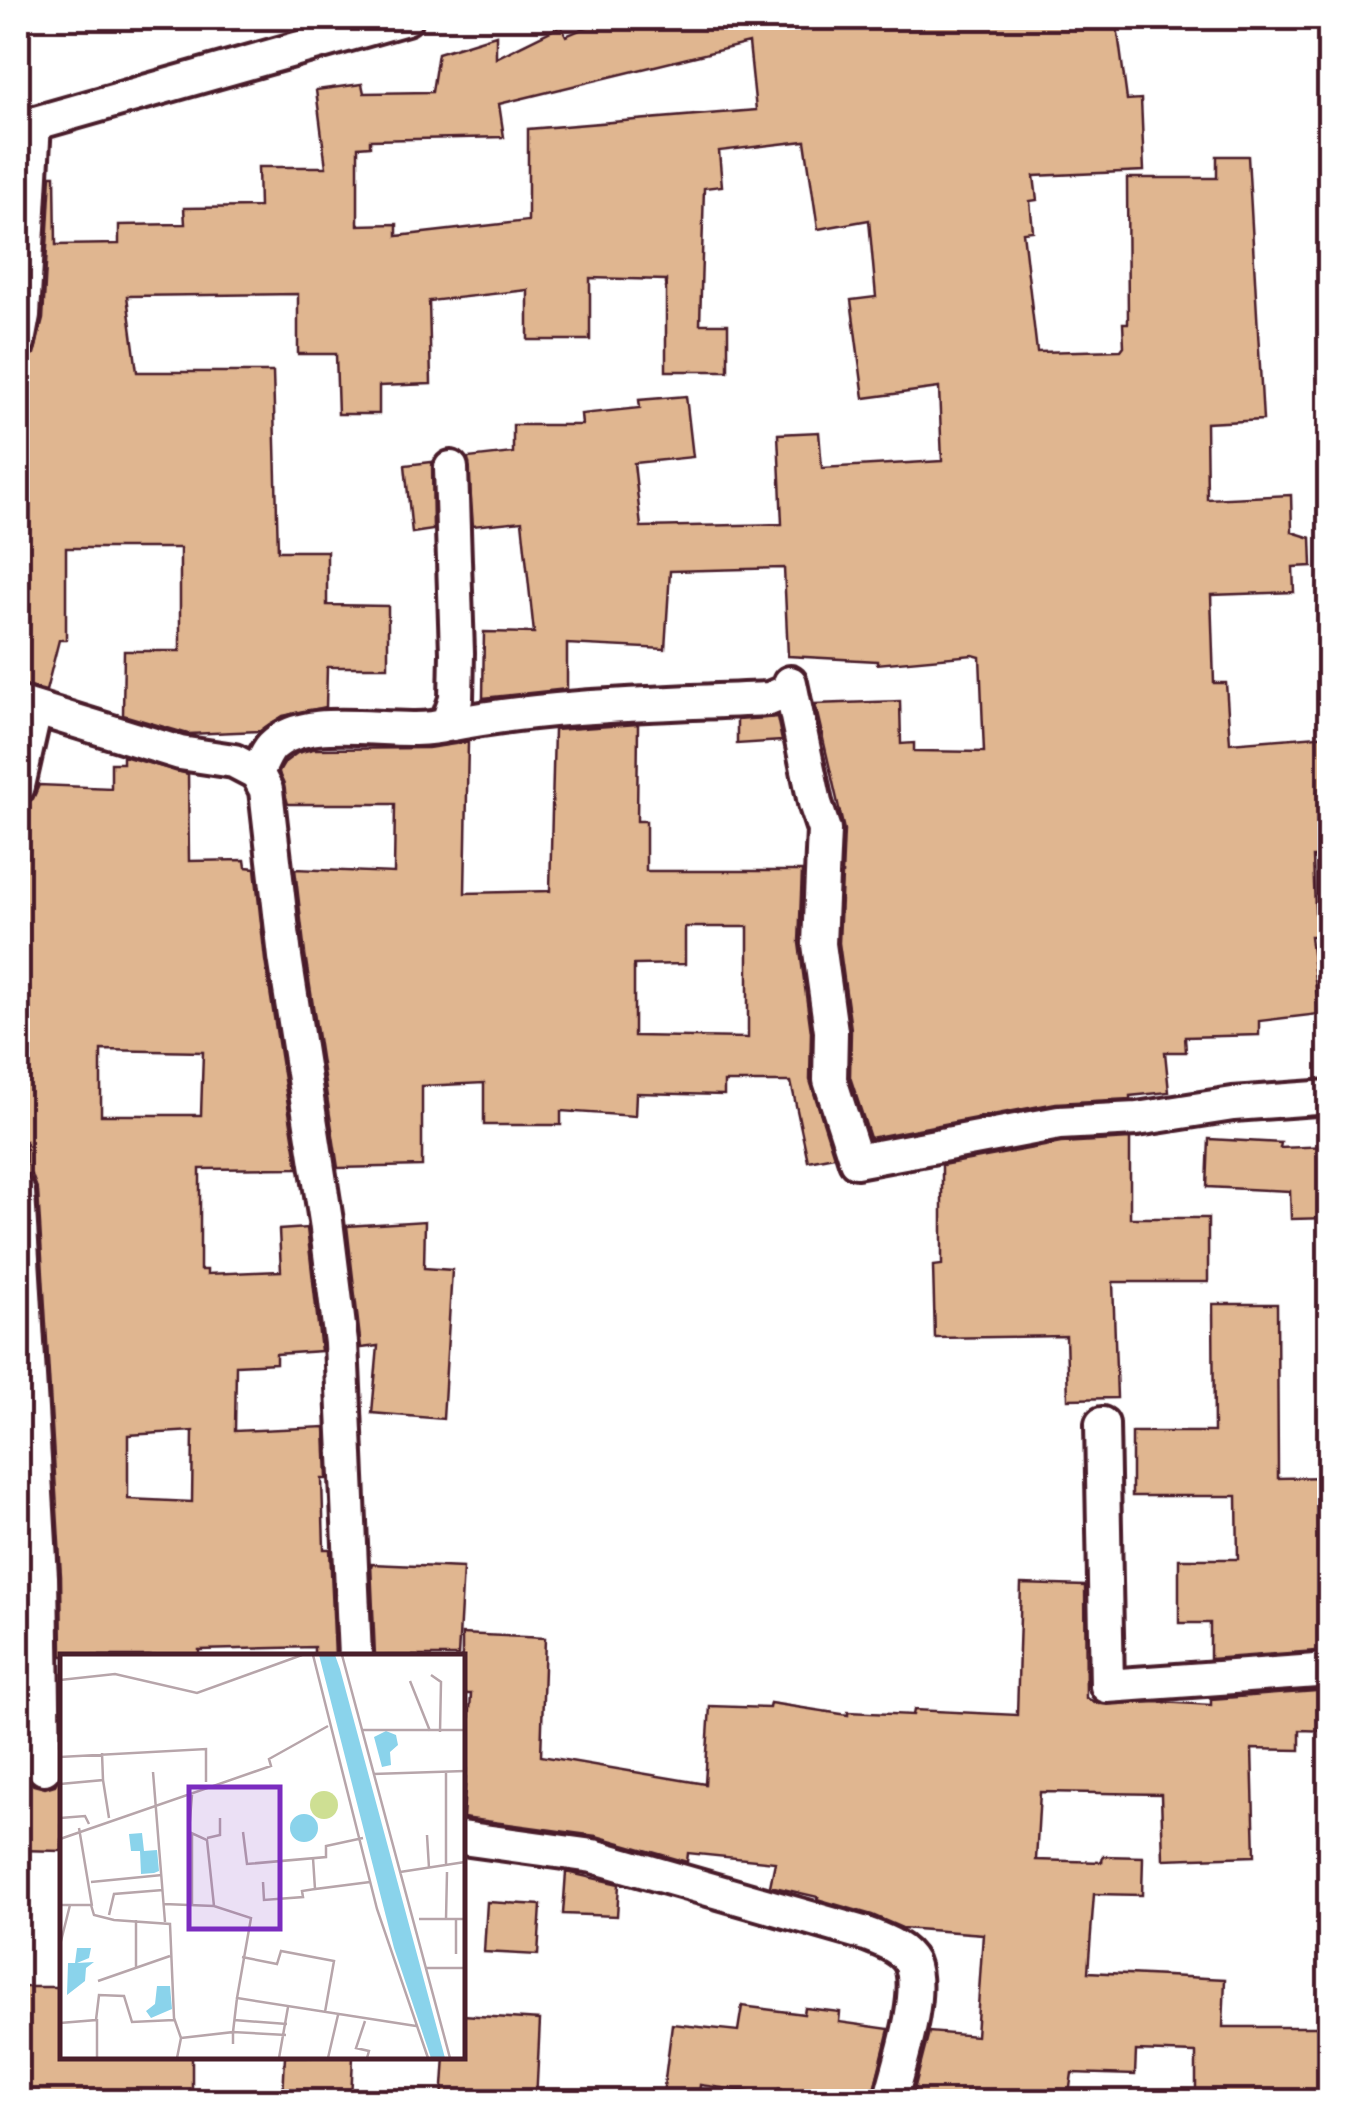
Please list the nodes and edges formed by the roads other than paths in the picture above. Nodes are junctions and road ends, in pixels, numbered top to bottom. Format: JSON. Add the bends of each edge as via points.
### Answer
{"nodes":[{"id":1,"x":406,"y":18,"type":"edge"},
{"id":2,"x":26,"y":125,"type":"edge"},
{"id":3,"x":18,"y":342,"type":"edge"},
{"id":4,"x":450,"y":468,"type":"dead end"},
{"id":5,"x":26,"y":706,"type":"edge"},
{"id":6,"x":448,"y":725,"type":"junction"},
{"id":7,"x":256,"y":773,"type":"junction"},
{"id":8,"x":18,"y":786,"type":"edge"},
{"id":9,"x":1330,"y":1097,"type":"edge"},
{"id":10,"x":18,"y":1192,"type":"edge"},
{"id":11,"x":1102,"y":1424,"type":"dead end"},
{"id":12,"x":355,"y":1654,"type":"edge"},
{"id":13,"x":1330,"y":1670,"type":"edge"},
{"id":14,"x":41,"y":1767,"type":"edge"},
{"id":15,"x":465,"y":1838,"type":"edge"},
{"id":16,"x":890,"y":2102,"type":"edge"}],
"edges":[{"from":1,"to":2,"type":"street"},
{"from":2,"to":3,"type":"street"},
{"from":4,"to":6,"type":"street","via":[[457,653]]},
{"from":5,"to":7,"type":"street"},
{"from":5,"to":8,"type":"street"},
{"from":6,"to":7,"type":"street","via":[[292,734],[271,747]]},
{"from":6,"to":9,"type":"street","via":[[574,706],[770,698],[791,687],[824,830],[819,944],[830,1080],[856,1161],[1059,1122]]},
{"from":7,"to":12,"type":"street","via":[[266,790],[341,1342]]},
{"from":10,"to":14,"type":"street","via":[[41,1577]]},
{"from":11,"to":13,"type":"street","via":[[1107,1686]]},
{"from":15,"to":16,"type":"street","via":[[593,1856],[896,1947],[910,1963],[914,1992]]}]}
